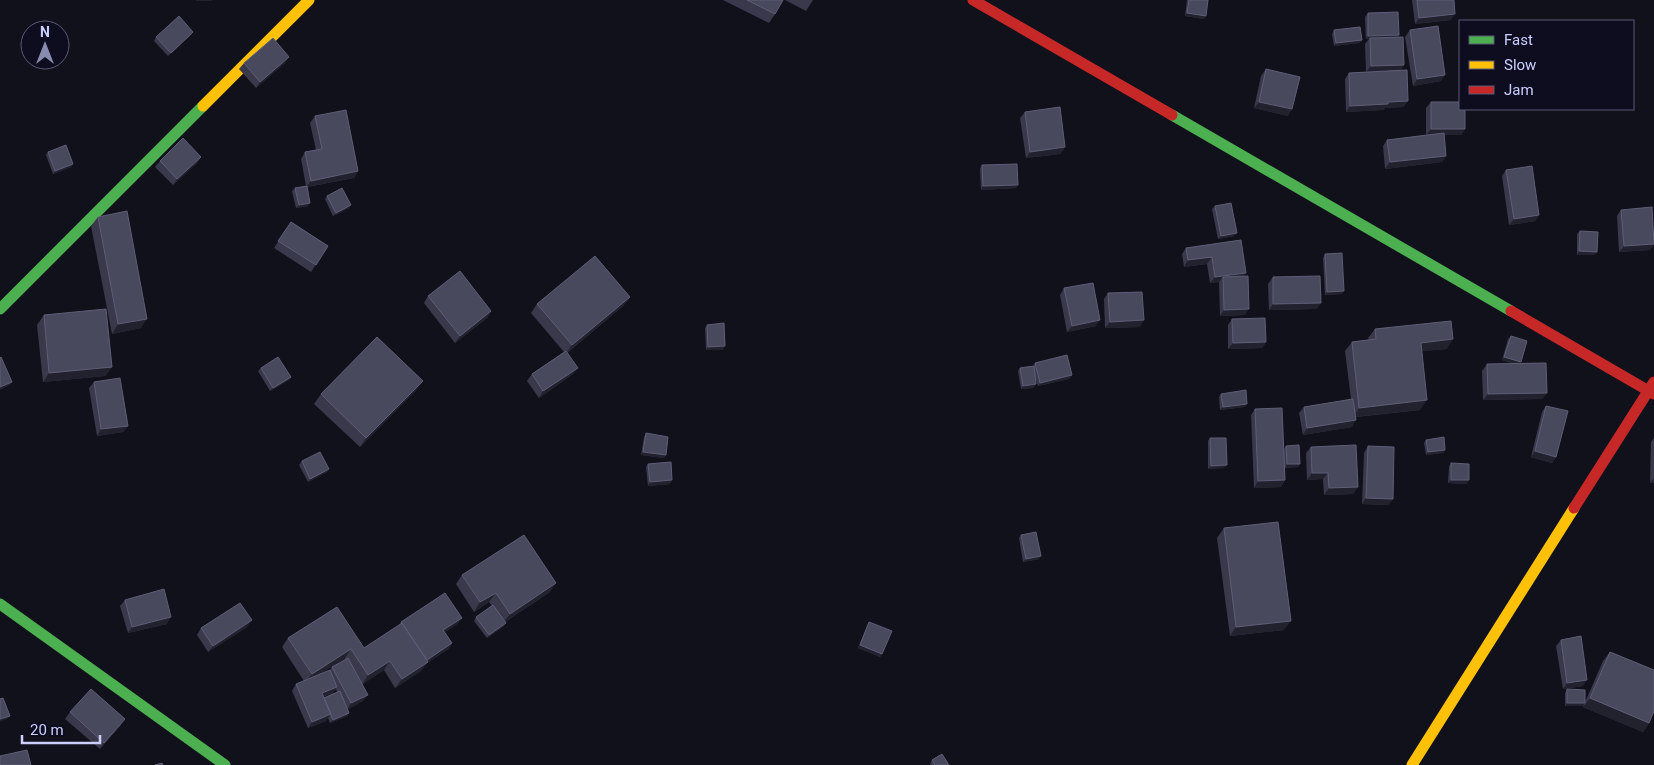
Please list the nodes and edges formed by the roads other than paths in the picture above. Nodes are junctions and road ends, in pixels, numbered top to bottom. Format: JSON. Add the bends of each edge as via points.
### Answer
{"nodes":[{"id":1,"x":309,"y":0,"type":"edge"},
{"id":2,"x":973,"y":0,"type":"edge"},
{"id":3,"x":0,"y":309,"type":"edge"},
{"id":4,"x":1652,"y":389,"type":"edge"},
{"id":5,"x":0,"y":604,"type":"edge"},
{"id":6,"x":225,"y":765,"type":"edge"},
{"id":7,"x":1412,"y":765,"type":"edge"}],
"edges":[{"from":1,"to":3,"type":"street"},
{"from":2,"to":4,"type":"street"},
{"from":4,"to":7,"type":"street"},
{"from":5,"to":6,"type":"street"}]}
